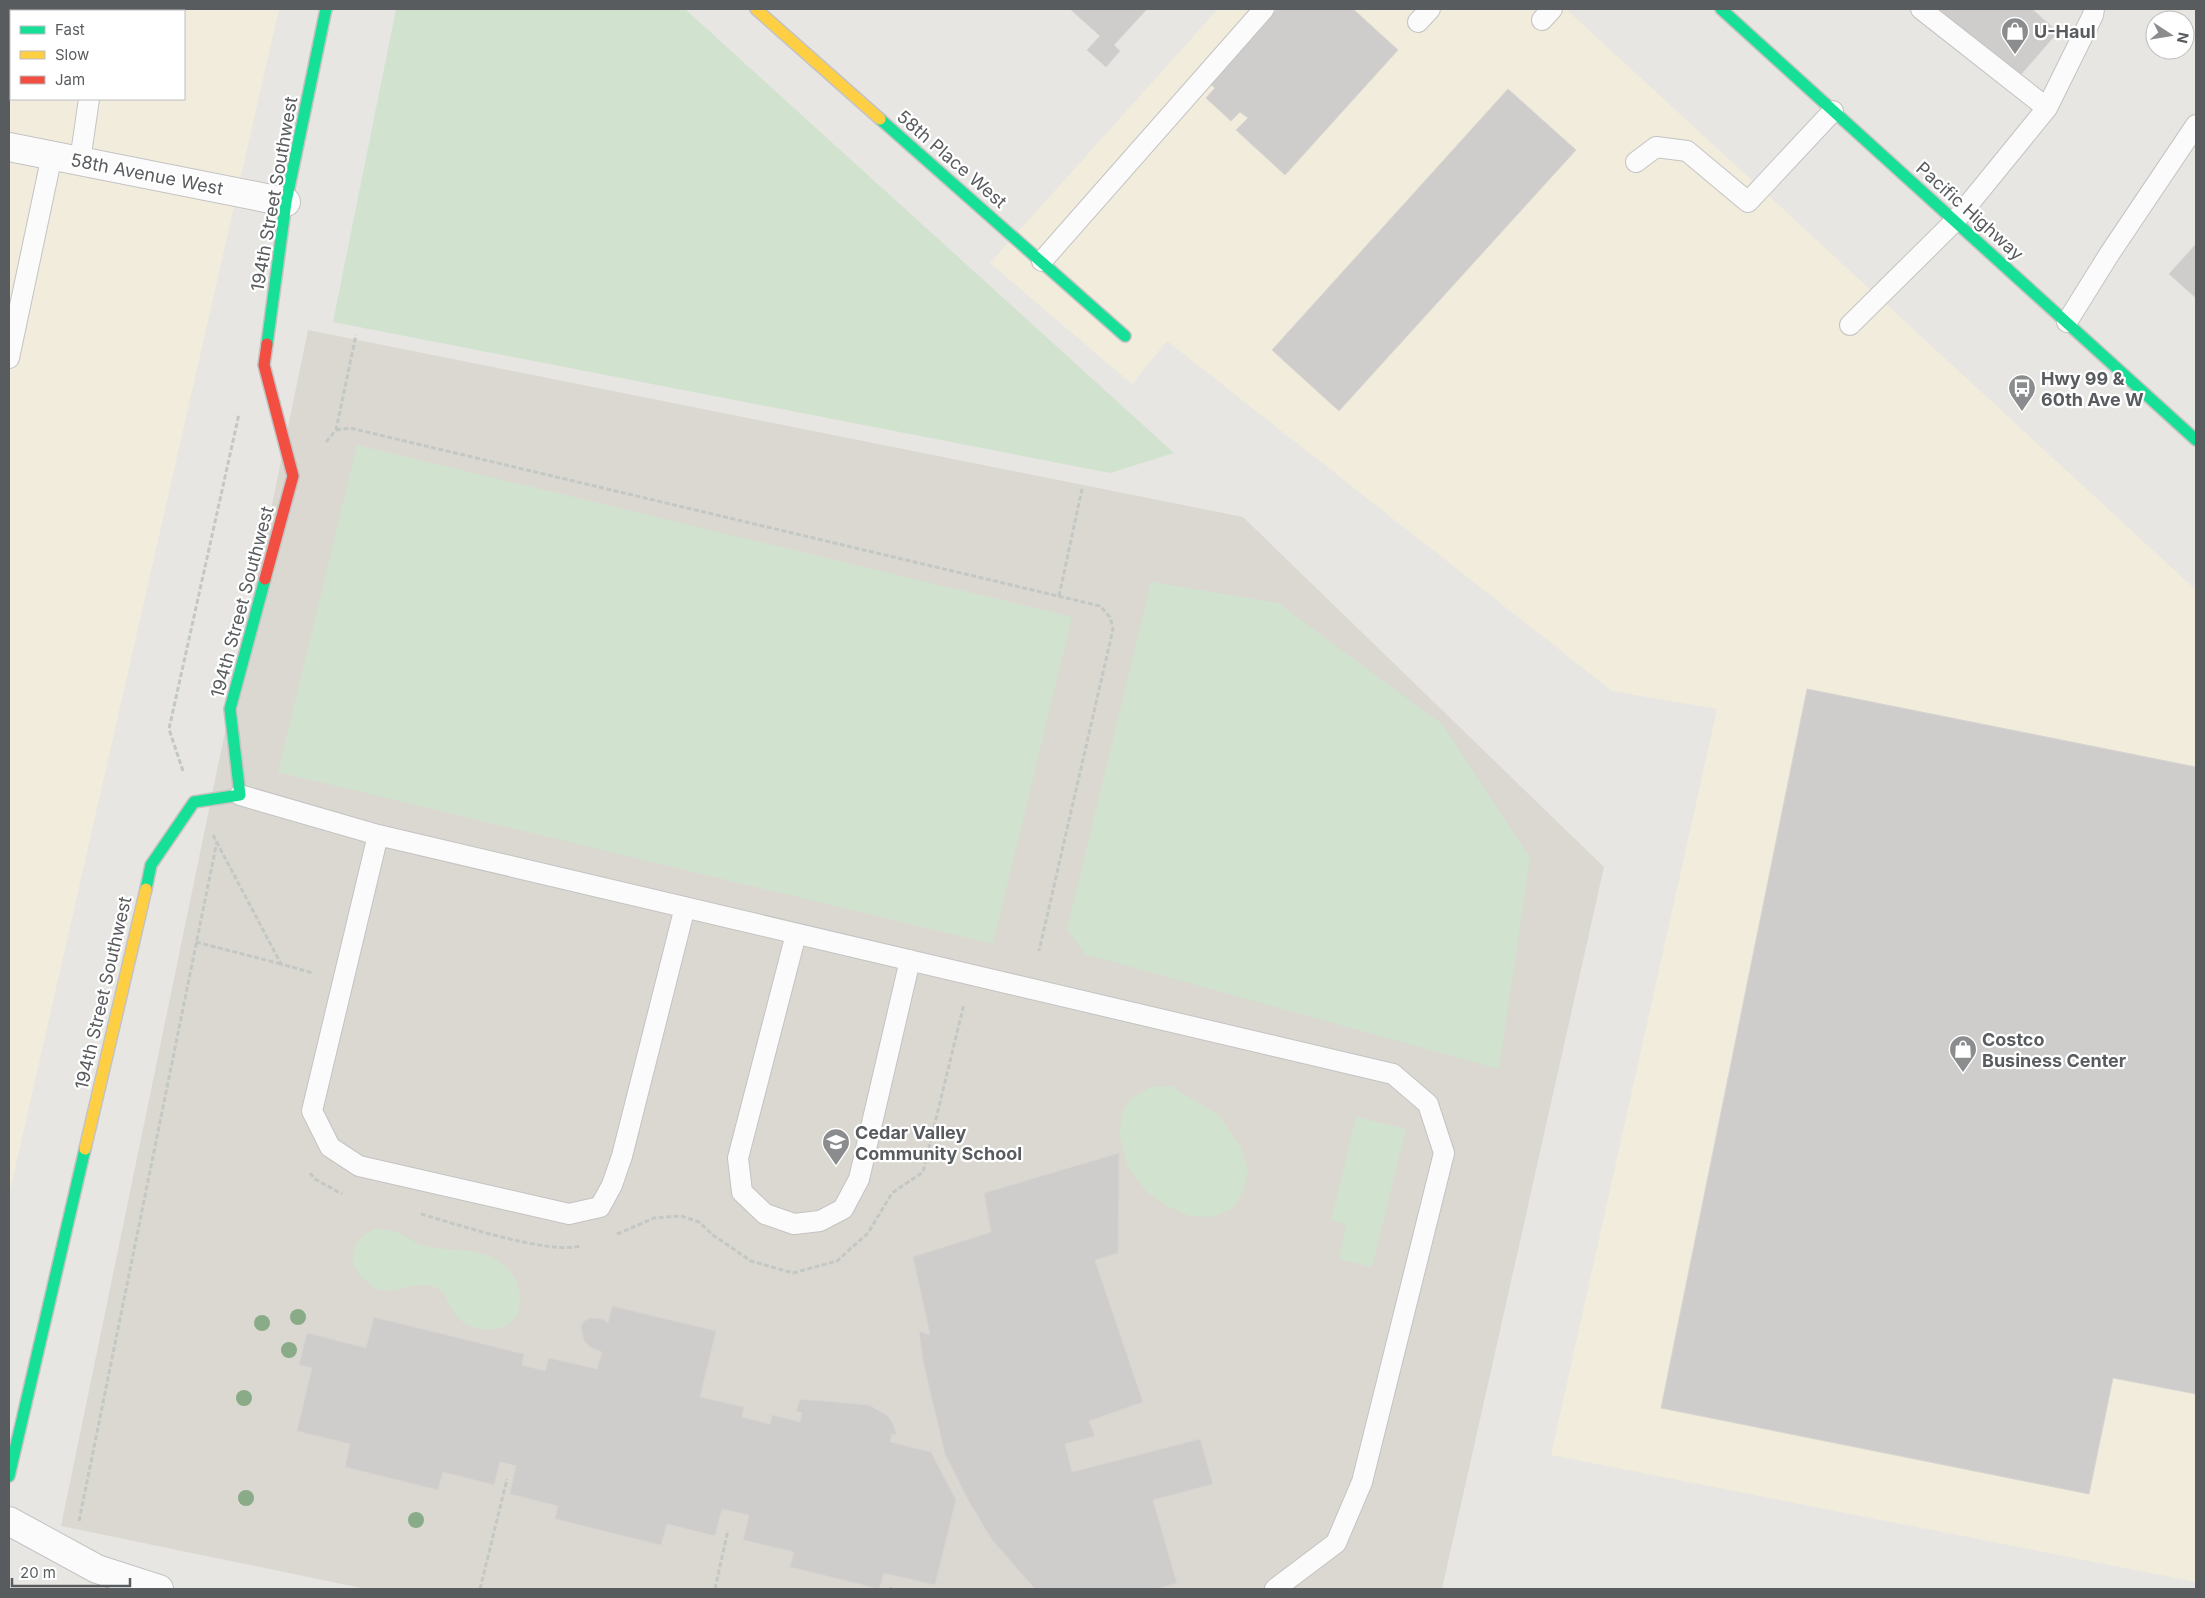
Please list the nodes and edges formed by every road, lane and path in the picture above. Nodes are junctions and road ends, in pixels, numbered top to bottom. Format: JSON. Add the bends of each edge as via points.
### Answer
{"nodes":[{"id":1,"x":326,"y":9,"type":"edge"},
{"id":2,"x":756,"y":9,"type":"edge"},
{"id":3,"x":1264,"y":9,"type":"edge"},
{"id":4,"x":1720,"y":9,"type":"edge"},
{"id":5,"x":1921,"y":9,"type":"edge"},
{"id":6,"x":2091,"y":11,"type":"edge"},
{"id":7,"x":89,"y":100,"type":"edge"},
{"id":8,"x":2047,"y":108,"type":"junction"},
{"id":9,"x":1833,"y":111,"type":"junction"},
{"id":10,"x":2196,"y":125,"type":"edge"},
{"id":11,"x":9,"y":147,"type":"edge"},
{"id":12,"x":52,"y":155,"type":"junction"},
{"id":13,"x":80,"y":161,"type":"junction"},
{"id":14,"x":1636,"y":162,"type":"dead end"},
{"id":15,"x":286,"y":202,"type":"junction"},
{"id":16,"x":1955,"y":221,"type":"junction"},
{"id":17,"x":1042,"y":261,"type":"junction"},
{"id":18,"x":2067,"y":322,"type":"junction"},
{"id":19,"x":1850,"y":325,"type":"dead end"},
{"id":20,"x":356,"y":335,"type":"dead end"},
{"id":21,"x":1125,"y":336,"type":"dead end"},
{"id":22,"x":9,"y":358,"type":"edge"},
{"id":23,"x":336,"y":430,"type":"junction"},
{"id":24,"x":2196,"y":440,"type":"edge"},
{"id":25,"x":326,"y":442,"type":"dead end"},
{"id":26,"x":1082,"y":489,"type":"dead end"},
{"id":27,"x":1059,"y":596,"type":"junction"},
{"id":28,"x":240,"y":795,"type":"junction"},
{"id":29,"x":378,"y":835,"type":"junction"},
{"id":30,"x":217,"y":841,"type":"dead end"},
{"id":31,"x":685,"y":907,"type":"junction"},
{"id":32,"x":796,"y":934,"type":"junction"},
{"id":33,"x":196,"y":942,"type":"junction"},
{"id":34,"x":1039,"y":951,"type":"dead end"},
{"id":35,"x":910,"y":960,"type":"junction"},
{"id":36,"x":281,"y":964,"type":"dead end"},
{"id":37,"x":600,"y":1207,"type":"junction"},
{"id":38,"x":699,"y":1222,"type":"dead end"},
{"id":39,"x":9,"y":1476,"type":"edge"},
{"id":40,"x":507,"y":1479,"type":"dead end"},
{"id":41,"x":9,"y":1521,"type":"edge"},
{"id":42,"x":728,"y":1530,"type":"dead end"},
{"id":43,"x":72,"y":1557,"type":"junction"},
{"id":44,"x":159,"y":1589,"type":"edge"},
{"id":45,"x":480,"y":1589,"type":"edge"},
{"id":46,"x":715,"y":1589,"type":"edge"},
{"id":47,"x":1275,"y":1589,"type":"edge"}],
"edges":[{"from":1,"to":15,"type":"main road","name":"194th Street Southwest"},
{"from":2,"to":17,"type":"main road","name":"58th Place West"},
{"from":3,"to":17,"type":"lane"},
{"from":4,"to":9,"type":"main road","name":"Pacific Highway"},
{"from":5,"to":8,"type":"lane"},
{"from":6,"to":8,"type":"lane"},
{"from":7,"to":13,"type":"lane"},
{"from":8,"to":16,"type":"lane"},
{"from":9,"to":14,"type":"lane","via":[[1748,202],[1687,151],[1656,147]]},
{"from":9,"to":16,"type":"main road","name":"Pacific Highway"},
{"from":10,"to":18,"type":"lane"},
{"from":11,"to":12,"type":"street","name":"58th Avenue West"},
{"from":12,"to":13,"type":"street","name":"58th Avenue West"},
{"from":12,"to":22,"type":"lane"},
{"from":13,"to":15,"type":"street","name":"58th Avenue West"},
{"from":15,"to":28,"type":"main road","name":"194th Street Southwest","via":[[264,365],[294,476],[230,709]]},
{"from":16,"to":18,"type":"main road","name":"Pacific Highway"},
{"from":16,"to":19,"type":"lane"},
{"from":17,"to":21,"type":"main road","name":"58th Place West"},
{"from":18,"to":24,"type":"main road","name":"Pacific Highway"},
{"from":20,"to":23,"type":"path"},
{"from":23,"to":25,"type":"path"},
{"from":23,"to":27,"type":"path","via":[[350,428]]},
{"from":26,"to":27,"type":"path"},
{"from":27,"to":34,"type":"path","via":[[1100,606],[1110,617],[1114,629]]},
{"from":28,"to":29,"type":"lane"},
{"from":28,"to":39,"type":"main road","name":"194th Street Southwest","via":[[194,802],[151,865]]},
{"from":29,"to":31,"type":"lane"},
{"from":29,"to":37,"type":"lane","via":[[312,1111],[330,1146],[359,1166],[569,1214]]},
{"from":30,"to":33,"type":"path"},
{"from":31,"to":32,"type":"lane"},
{"from":31,"to":37,"type":"lane","via":[[622,1156]]},
{"from":32,"to":35,"type":"lane"},
{"from":32,"to":35,"type":"lane","via":[[738,1158],[742,1192],[766,1214],[794,1224],[820,1221],[844,1209],[859,1179]]},
{"from":33,"to":36,"type":"path"},
{"from":33,"to":43,"type":"path"},
{"from":35,"to":47,"type":"lane","via":[[1393,1074],[1428,1104],[1444,1153],[1362,1482],[1336,1543]]},
{"from":37,"to":38,"type":"path","via":[[616,1234],[654,1218],[681,1216]]},
{"from":40,"to":45,"type":"path"},
{"from":41,"to":43,"type":"street"},
{"from":42,"to":46,"type":"path"},
{"from":43,"to":44,"type":"street","via":[[97,1569]]}]}
